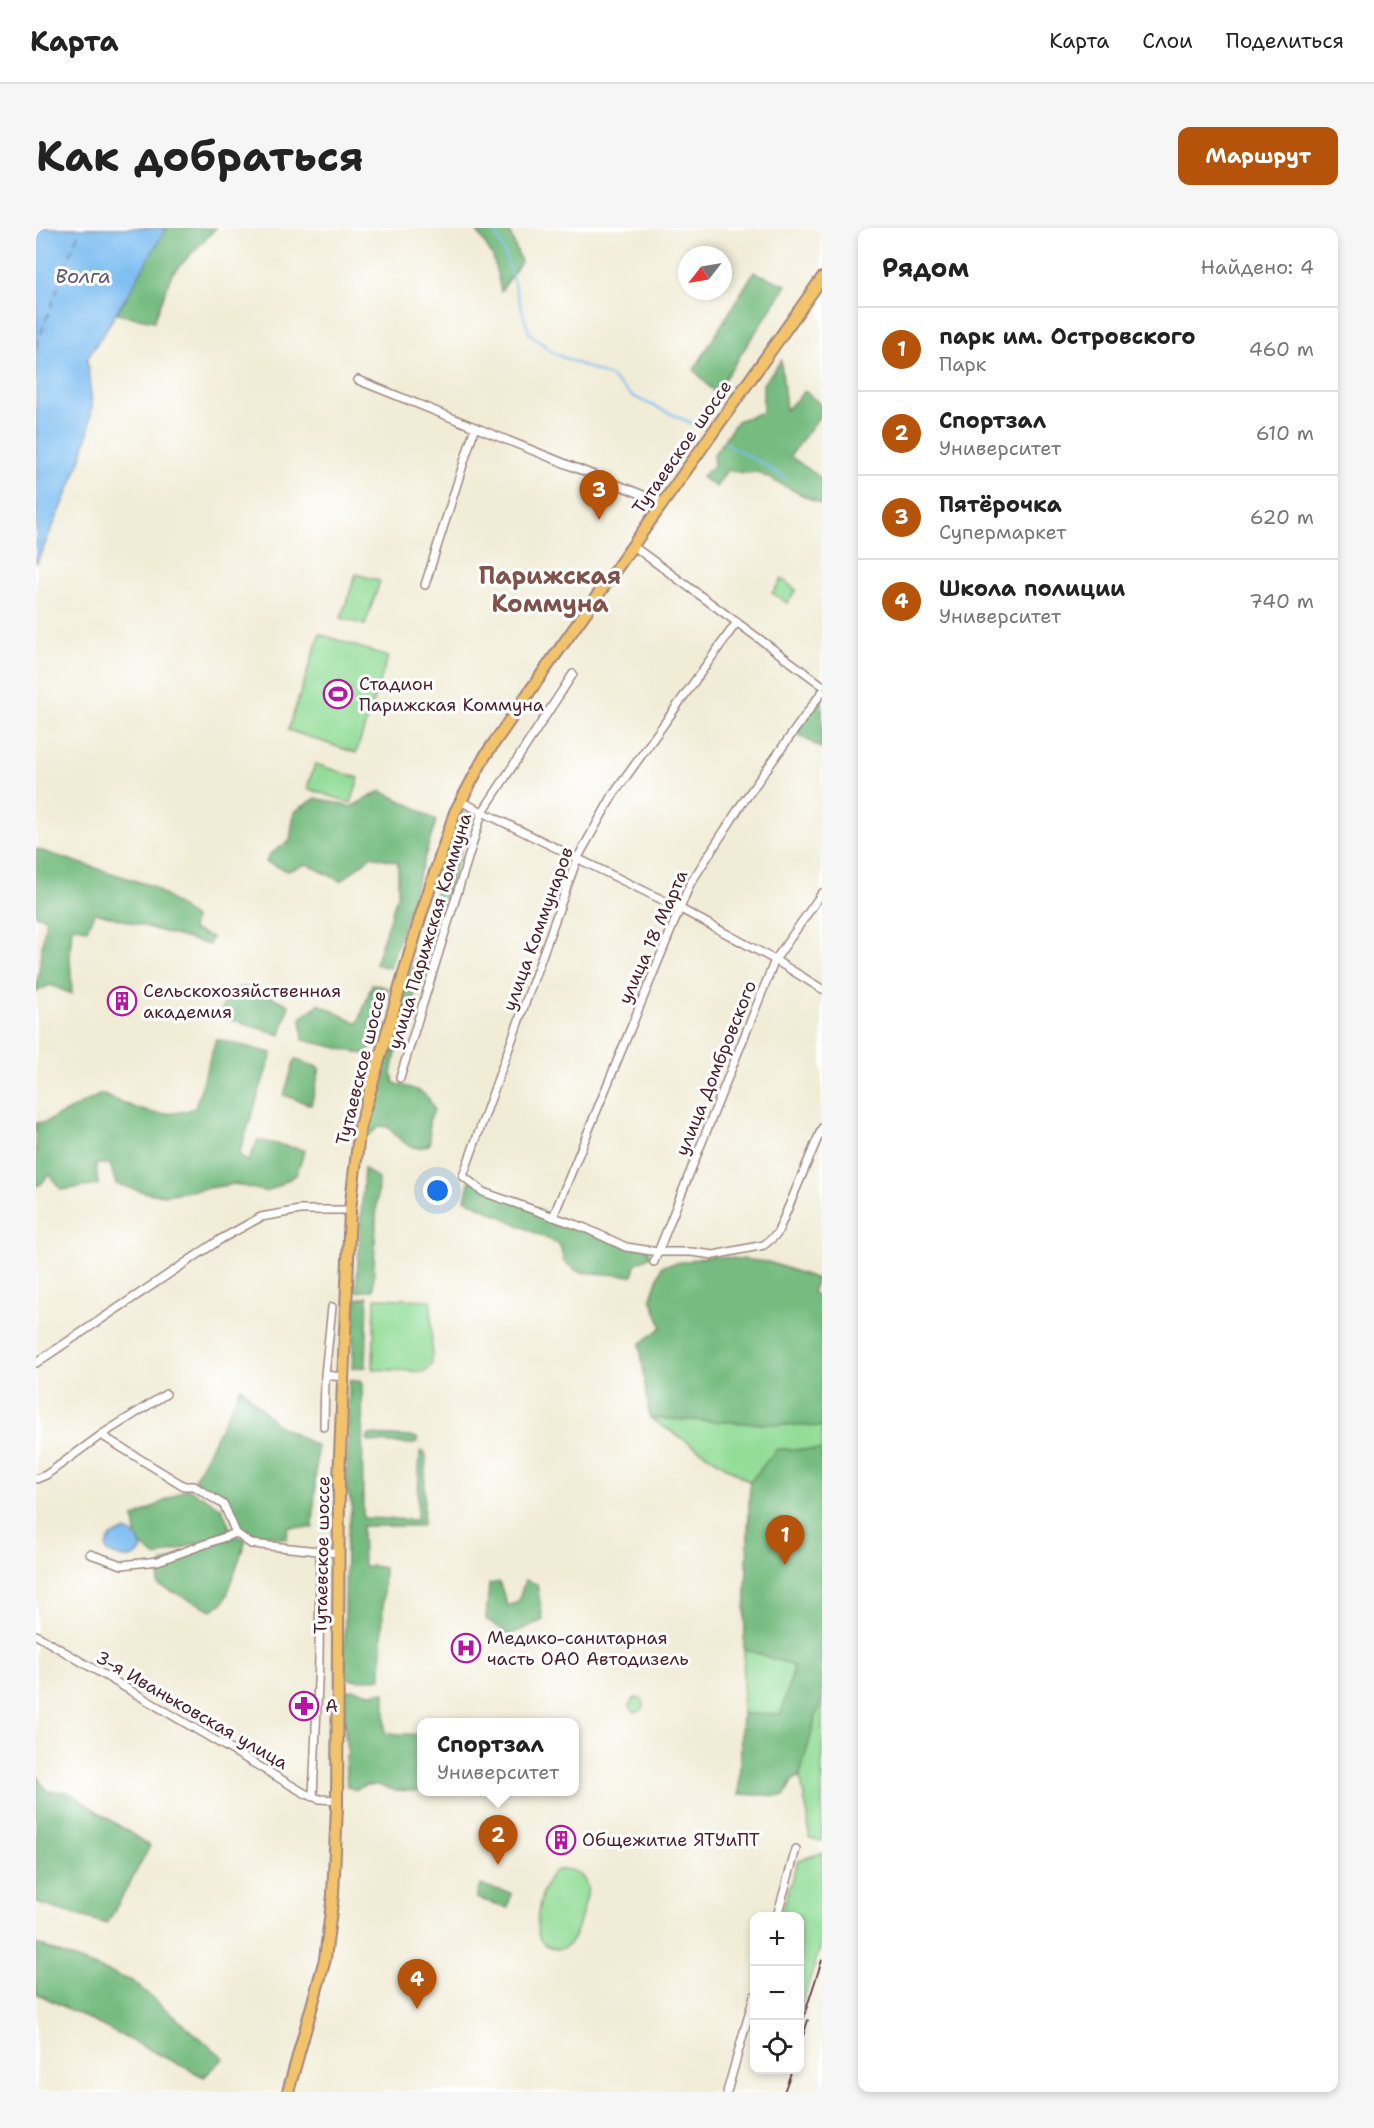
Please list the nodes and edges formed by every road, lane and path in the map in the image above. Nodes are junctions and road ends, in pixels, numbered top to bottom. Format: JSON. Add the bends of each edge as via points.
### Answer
{"nodes":[{"id":1,"x":822,"y":278,"type":"edge"},
{"id":2,"x":358,"y":380,"type":"dead end"},
{"id":3,"x":475,"y":427,"type":"junction"},
{"id":4,"x":663,"y":503,"type":"junction"},
{"id":5,"x":633,"y":546,"type":"junction"},
{"id":6,"x":425,"y":585,"type":"dead end"},
{"id":7,"x":737,"y":622,"type":"junction"},
{"id":8,"x":573,"y":674,"type":"dead end"},
{"id":9,"x":822,"y":685,"type":"edge"},
{"id":10,"x":822,"y":692,"type":"edge"},
{"id":11,"x":460,"y":801,"type":"junction"},
{"id":12,"x":482,"y":813,"type":"junction"},
{"id":13,"x":577,"y":859,"type":"junction"},
{"id":14,"x":822,"y":893,"type":"edge"},
{"id":15,"x":679,"y":908,"type":"junction"},
{"id":16,"x":775,"y":960,"type":"junction"},
{"id":17,"x":822,"y":988,"type":"edge"},
{"id":18,"x":400,"y":1078,"type":"dead end"},
{"id":19,"x":822,"y":1128,"type":"edge"},
{"id":20,"x":350,"y":1210,"type":"junction"},
{"id":21,"x":553,"y":1217,"type":"junction"},
{"id":22,"x":658,"y":1252,"type":"junction"},
{"id":23,"x":654,"y":1262,"type":"dead end"},
{"id":24,"x":332,"y":1307,"type":"dead end"},
{"id":25,"x":36,"y":1363,"type":"edge"},
{"id":26,"x":325,"y":1376,"type":"junction"},
{"id":27,"x":343,"y":1377,"type":"junction"},
{"id":28,"x":166,"y":1394,"type":"dead end"},
{"id":29,"x":324,"y":1427,"type":"dead end"},
{"id":30,"x":101,"y":1435,"type":"junction"},
{"id":31,"x":36,"y":1479,"type":"edge"},
{"id":32,"x":236,"y":1533,"type":"junction"},
{"id":33,"x":320,"y":1553,"type":"junction"},
{"id":34,"x":338,"y":1553,"type":"junction"},
{"id":35,"x":90,"y":1554,"type":"dead end"},
{"id":36,"x":36,"y":1635,"type":"edge"},
{"id":37,"x":313,"y":1797,"type":"junction"},
{"id":38,"x":337,"y":1800,"type":"junction"},
{"id":39,"x":796,"y":1849,"type":"dead end"},
{"id":40,"x":778,"y":1912,"type":"edge"},
{"id":41,"x":750,"y":2010,"type":"edge"},
{"id":42,"x":288,"y":2092,"type":"edge"},
{"id":43,"x":727,"y":2092,"type":"edge"}],
"edges":[{"from":1,"to":4,"type":"main road","name":"Тутаевское шоссе"},
{"from":2,"to":3,"type":"street"},
{"from":3,"to":4,"type":"street"},
{"from":3,"to":6,"type":"street"},
{"from":4,"to":5,"type":"main road","name":"Тутаевское шоссе"},
{"from":5,"to":7,"type":"street"},
{"from":5,"to":11,"type":"main road","name":"Тутаевское шоссе","via":[[485,756]]},
{"from":7,"to":9,"type":"street"},
{"from":7,"to":13,"type":"street","name":"улица Коммунаров","via":[[613,795]]},
{"from":8,"to":12,"type":"street","name":"улица Парижская Коммуна"},
{"from":10,"to":15,"type":"street","name":"улица 18 Марта","via":[[741,805]]},
{"from":11,"to":12,"type":"street"},
{"from":11,"to":20,"type":"main road","name":"Тутаевское шоссе","via":[[372,1078],[360,1126]]},
{"from":12,"to":13,"type":"street"},
{"from":12,"to":18,"type":"street","name":"улица Парижская Коммуна"},
{"from":13,"to":15,"type":"street"},
{"from":13,"to":21,"type":"street","name":"улица Коммунаров","via":[[463,1176],[483,1192]]},
{"from":14,"to":16,"type":"street","name":"улица Домбровского"},
{"from":15,"to":16,"type":"street"},
{"from":15,"to":21,"type":"street","name":"улица 18 Марта"},
{"from":16,"to":17,"type":"street"},
{"from":16,"to":22,"type":"street","name":"улица Домбровского"},
{"from":19,"to":22,"type":"street","via":[[777,1234],[764,1245],[714,1255]]},
{"from":20,"to":25,"type":"street","via":[[300,1210],[261,1217],[221,1239]]},
{"from":20,"to":27,"type":"main road","name":"Тутаевское шоссе"},
{"from":21,"to":22,"type":"street","via":[[626,1247]]},
{"from":22,"to":23,"type":"street","name":"улица Домбровского"},
{"from":24,"to":26,"type":"street"},
{"from":26,"to":27,"type":"street"},
{"from":26,"to":29,"type":"street"},
{"from":27,"to":34,"type":"main road","name":"Тутаевское шоссе"},
{"from":28,"to":30,"type":"street"},
{"from":30,"to":31,"type":"street"},
{"from":30,"to":32,"type":"street","via":[[184,1486],[194,1486],[224,1505]]},
{"from":32,"to":33,"type":"street","via":[[251,1544]]},
{"from":32,"to":35,"type":"street","via":[[158,1561],[122,1565]]},
{"from":33,"to":34,"type":"street"},
{"from":33,"to":37,"type":"street"},
{"from":34,"to":38,"type":"main road","name":"Тутаевское шоссе"},
{"from":36,"to":37,"type":"street","name":"3-я Иваньковская улица"},
{"from":37,"to":38,"type":"street","name":"3-я Иваньковская улица"},
{"from":38,"to":42,"type":"main road","name":"Тутаевское шоссе","via":[[330,1929]]},
{"from":39,"to":40,"type":"street"},
{"from":41,"to":43,"type":"street"}]}
